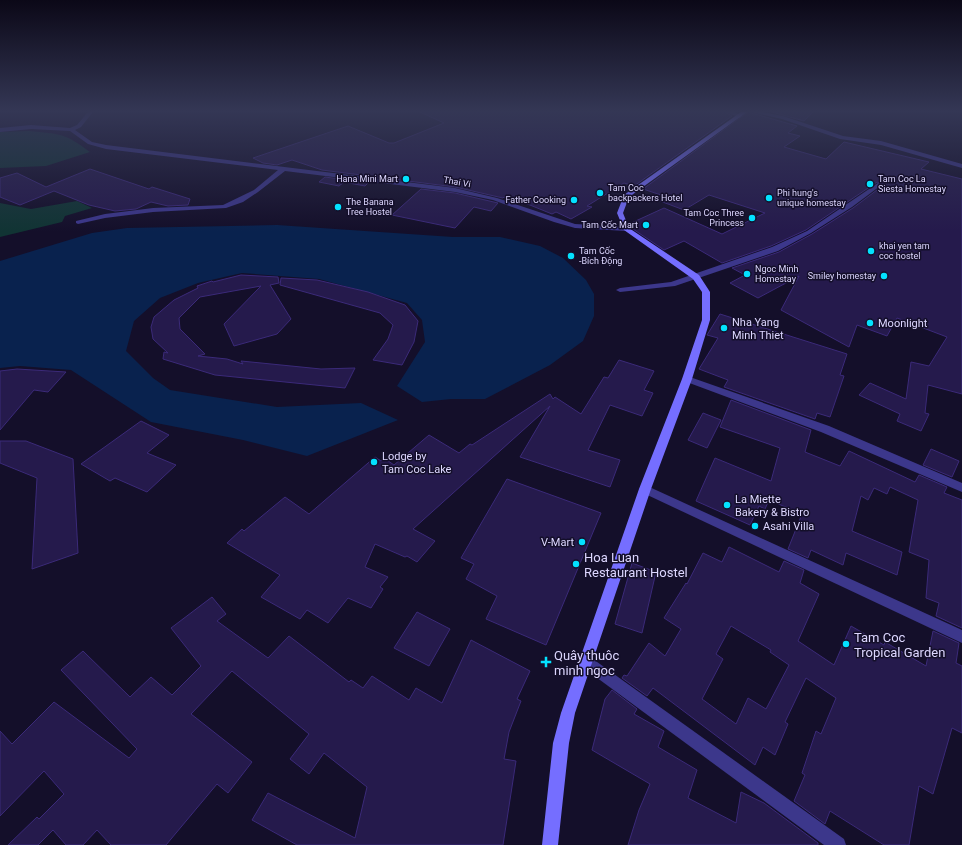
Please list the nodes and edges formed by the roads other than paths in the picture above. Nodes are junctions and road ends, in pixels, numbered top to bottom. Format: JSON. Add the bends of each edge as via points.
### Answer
{"nodes":[{"id":1,"x":142,"y":151,"type":"edge"},
{"id":2,"x":690,"y":151,"type":"edge"},
{"id":3,"x":911,"y":151,"type":"edge"},
{"id":4,"x":962,"y":166,"type":"edge"},
{"id":5,"x":283,"y":169,"type":"junction"},
{"id":6,"x":878,"y":185,"type":"dead end"},
{"id":7,"x":78,"y":222,"type":"dead end"},
{"id":8,"x":626,"y":229,"type":"junction"},
{"id":9,"x":696,"y":276,"type":"junction"},
{"id":10,"x":620,"y":290,"type":"dead end"},
{"id":11,"x":687,"y":379,"type":"junction"},
{"id":12,"x":962,"y":488,"type":"edge"},
{"id":13,"x":645,"y":490,"type":"junction"},
{"id":14,"x":962,"y":637,"type":"edge"},
{"id":15,"x":586,"y":661,"type":"junction"},
{"id":16,"x":550,"y":845,"type":"edge"},
{"id":17,"x":838,"y":845,"type":"edge"}],
"edges":[{"from":1,"to":5,"type":"street","name":"Thai Vi"},
{"from":2,"to":8,"type":"main road","via":[[626,196],[620,213]]},
{"from":3,"to":4,"type":"street"},
{"from":5,"to":7,"type":"street","via":[[270,181],[224,208],[153,210]]},
{"from":5,"to":8,"type":"street","name":"Thai Vi","via":[[456,190],[495,198],[575,226]]},
{"from":6,"to":9,"type":"street","via":[[809,232],[775,249]]},
{"from":8,"to":9,"type":"main road"},
{"from":9,"to":10,"type":"street","via":[[672,284]]},
{"from":9,"to":11,"type":"main road","via":[[706,292],[706,320]]},
{"from":11,"to":12,"type":"street","via":[[825,429]]},
{"from":11,"to":13,"type":"main road"},
{"from":13,"to":14,"type":"street"},
{"from":13,"to":15,"type":"main road"},
{"from":15,"to":16,"type":"main road","via":[[568,713],[561,743]]},
{"from":15,"to":17,"type":"street"}]}
